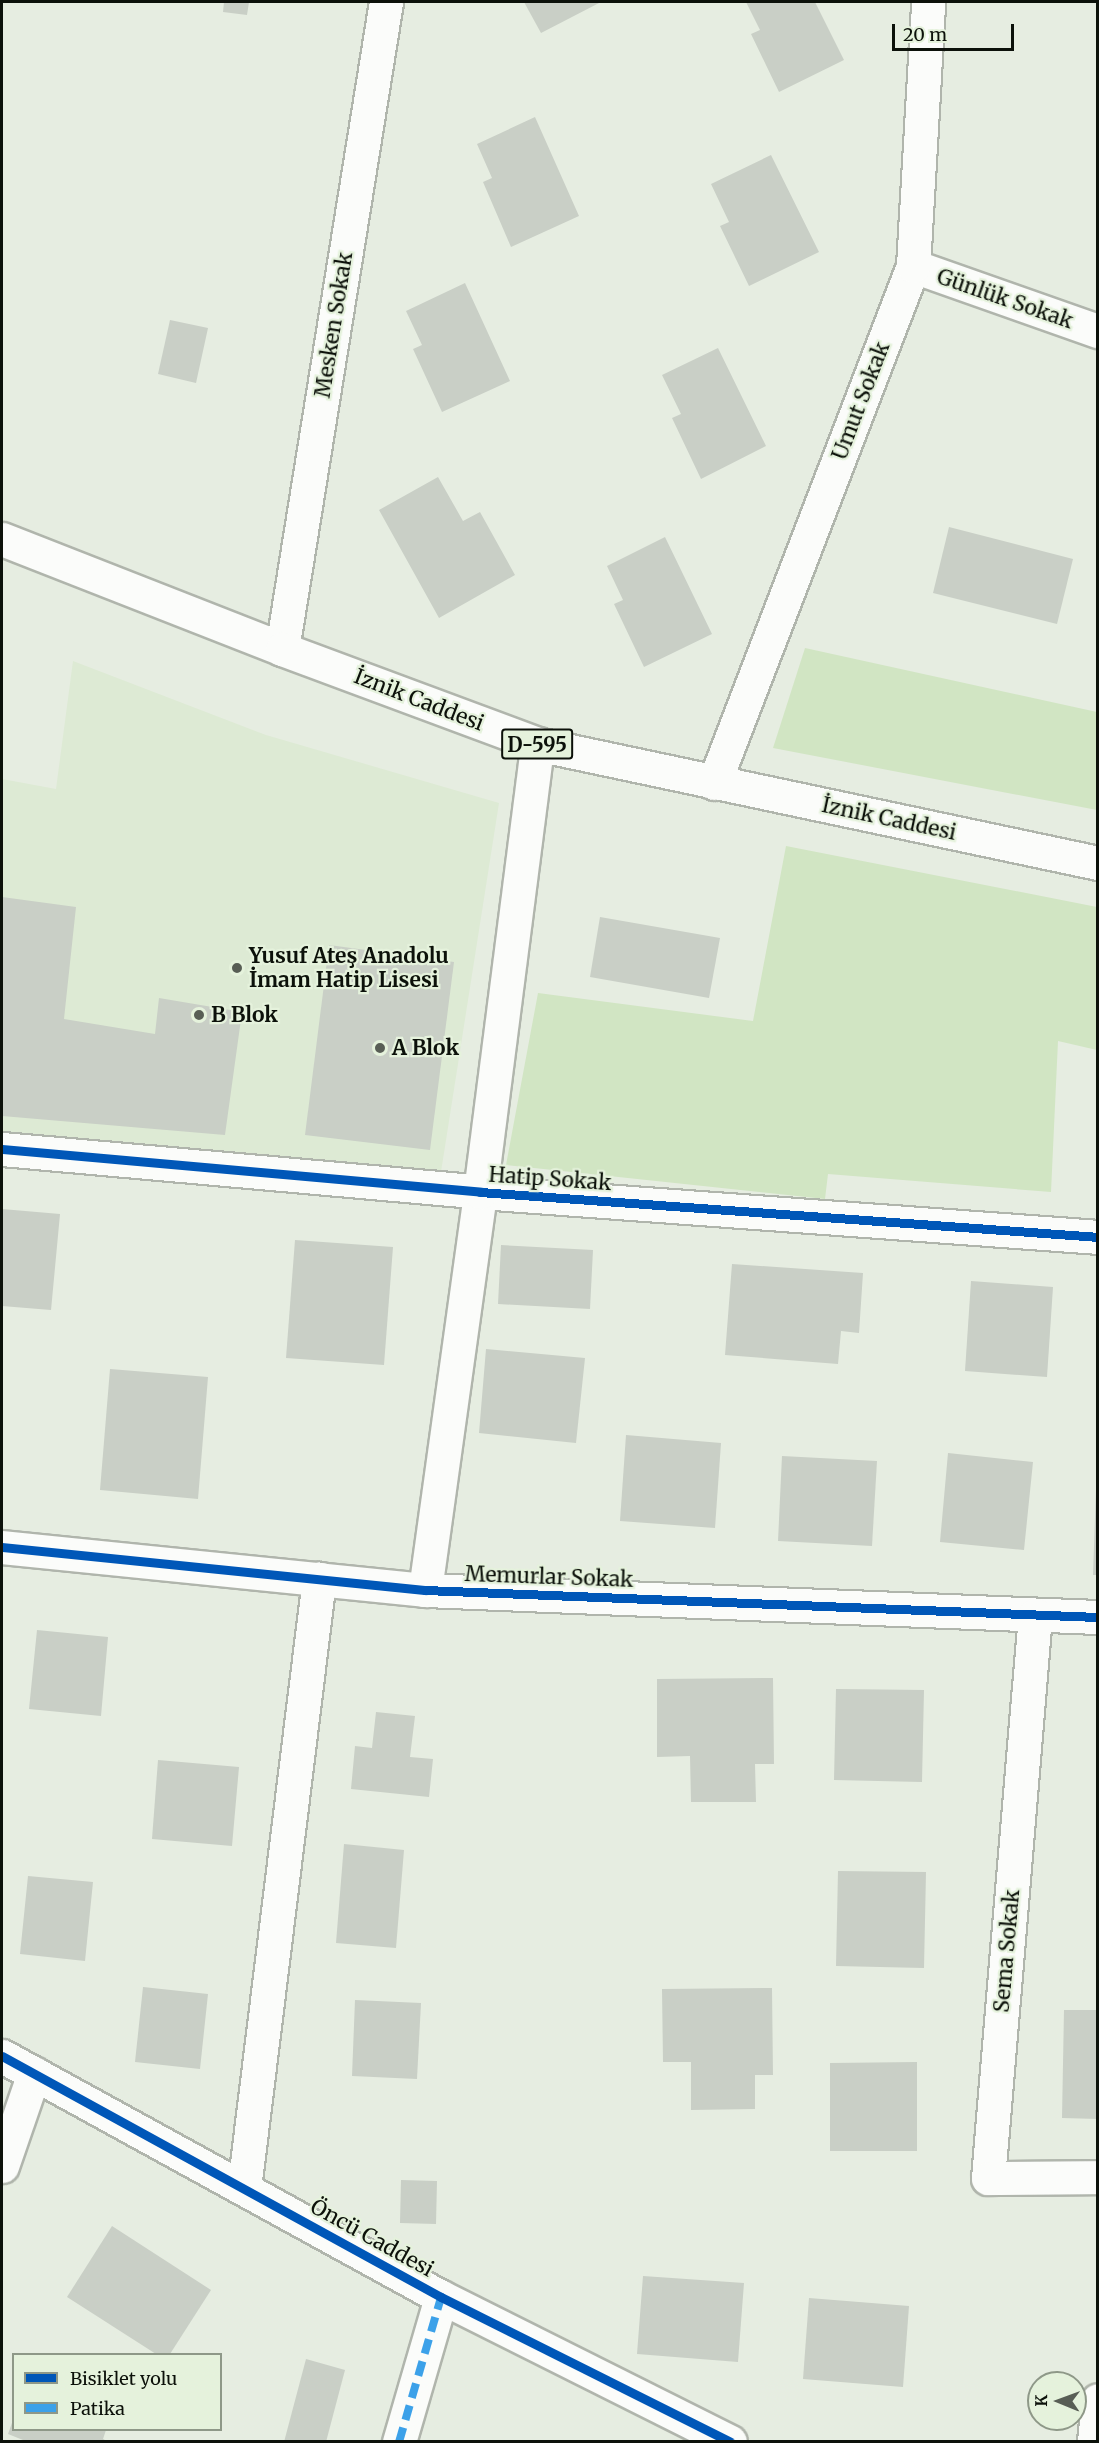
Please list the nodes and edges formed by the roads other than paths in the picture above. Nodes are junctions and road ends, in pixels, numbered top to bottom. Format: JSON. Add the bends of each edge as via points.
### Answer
{"nodes":[{"id":1,"x":386,"y":2,"type":"edge"},
{"id":2,"x":928,"y":2,"type":"edge"},
{"id":3,"x":913,"y":266,"type":"junction"},
{"id":4,"x":1098,"y":332,"type":"edge"},
{"id":5,"x":2,"y":539,"type":"edge"},
{"id":6,"x":282,"y":649,"type":"junction"},
{"id":7,"x":537,"y":744,"type":"junction"},
{"id":8,"x":714,"y":783,"type":"junction"},
{"id":9,"x":1098,"y":863,"type":"edge"},
{"id":10,"x":2,"y":1149,"type":"edge"},
{"id":11,"x":480,"y":1192,"type":"junction"},
{"id":12,"x":1098,"y":1237,"type":"edge"},
{"id":13,"x":2,"y":1547,"type":"edge"},
{"id":14,"x":319,"y":1579,"type":"junction"},
{"id":15,"x":425,"y":1590,"type":"junction"},
{"id":16,"x":1035,"y":1615,"type":"junction"},
{"id":17,"x":1098,"y":1617,"type":"edge"},
{"id":18,"x":2,"y":2056,"type":"edge"},
{"id":19,"x":34,"y":2073,"type":"junction"},
{"id":20,"x":2,"y":2166,"type":"edge"},
{"id":21,"x":1098,"y":2177,"type":"edge"},
{"id":22,"x":244,"y":2188,"type":"junction"},
{"id":23,"x":441,"y":2297,"type":"junction"},
{"id":24,"x":1098,"y":2400,"type":"edge"},
{"id":25,"x":717,"y":2438,"type":"edge"},
{"id":26,"x":399,"y":2442,"type":"edge"},
{"id":27,"x":1094,"y":2442,"type":"edge"}],
"edges":[{"from":1,"to":6,"type":"street","name":"Mesken Sokak"},
{"from":2,"to":3,"type":"street","name":"Umut Sokak"},
{"from":3,"to":4,"type":"street","name":"Günlük Sokak"},
{"from":3,"to":8,"type":"street","name":"Umut Sokak"},
{"from":5,"to":6,"type":"street","name":"İznik Caddesi","number":"D-595"},
{"from":6,"to":7,"type":"street","name":"İznik Caddesi","number":"D-595"},
{"from":7,"to":8,"type":"street","name":"İznik Caddesi","number":"D-595"},
{"from":7,"to":11,"type":"street"},
{"from":8,"to":9,"type":"street","name":"İznik Caddesi","number":"D-595"},
{"from":10,"to":11,"type":"street","name":"Hatip Sokak"},
{"from":11,"to":12,"type":"street","name":"Hatip Sokak"},
{"from":11,"to":15,"type":"street"},
{"from":13,"to":14,"type":"street","name":"Memurlar Sokak"},
{"from":14,"to":15,"type":"street","name":"Memurlar Sokak"},
{"from":14,"to":22,"type":"street"},
{"from":15,"to":16,"type":"street","name":"Memurlar Sokak"},
{"from":16,"to":17,"type":"street","name":"Memurlar Sokak"},
{"from":16,"to":21,"type":"street","name":"Sema Sokak","via":[[988,2178]]},
{"from":18,"to":19,"type":"street","name":"Öncü Caddesi"},
{"from":19,"to":20,"type":"street"},
{"from":19,"to":22,"type":"street","name":"Öncü Caddesi"},
{"from":22,"to":23,"type":"street","name":"Öncü Caddesi"},
{"from":23,"to":25,"type":"street","name":"Öncü Caddesi"},
{"from":23,"to":26,"type":"street"},
{"from":24,"to":27,"type":"street"}]}
